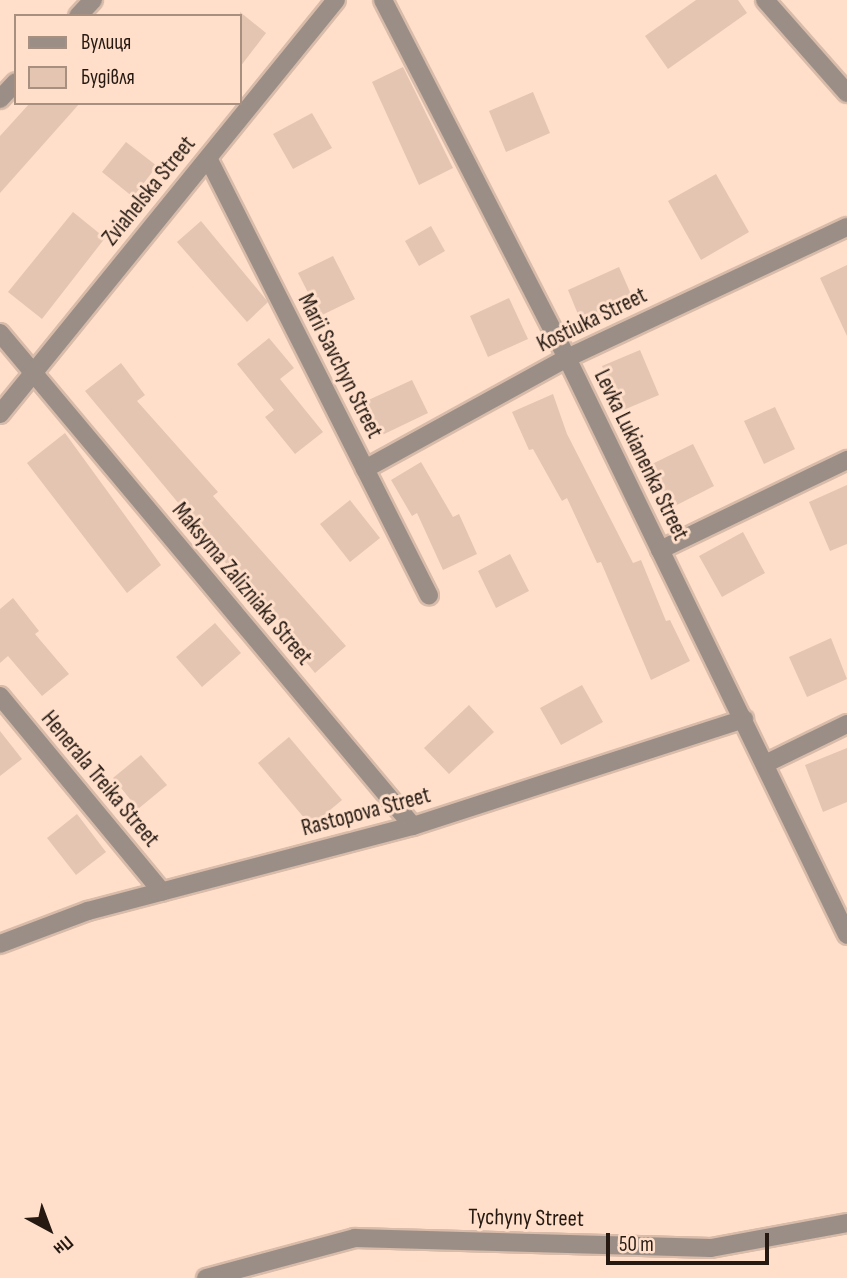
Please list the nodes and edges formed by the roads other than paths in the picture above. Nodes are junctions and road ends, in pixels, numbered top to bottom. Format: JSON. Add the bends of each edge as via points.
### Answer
{"nodes":[{"id":1,"x":93,"y":0,"type":"edge"},
{"id":2,"x":336,"y":0,"type":"edge"},
{"id":3,"x":383,"y":0,"type":"edge"},
{"id":4,"x":765,"y":0,"type":"edge"},
{"id":5,"x":80,"y":14,"type":"edge"},
{"id":6,"x":14,"y":84,"type":"edge"},
{"id":7,"x":847,"y":93,"type":"edge"},
{"id":8,"x":0,"y":99,"type":"edge"},
{"id":9,"x":208,"y":158,"type":"junction"},
{"id":10,"x":847,"y":227,"type":"edge"},
{"id":11,"x":0,"y":333,"type":"edge"},
{"id":12,"x":568,"y":358,"type":"junction"},
{"id":13,"x":32,"y":373,"type":"junction"},
{"id":14,"x":0,"y":414,"type":"edge"},
{"id":15,"x":847,"y":460,"type":"edge"},
{"id":16,"x":365,"y":470,"type":"junction"},
{"id":17,"x":660,"y":550,"type":"junction"},
{"id":18,"x":429,"y":595,"type":"dead end"},
{"id":19,"x":0,"y":696,"type":"edge"},
{"id":20,"x":744,"y":719,"type":"junction"},
{"id":21,"x":847,"y":724,"type":"edge"},
{"id":22,"x":767,"y":763,"type":"junction"},
{"id":23,"x":413,"y":826,"type":"junction"},
{"id":24,"x":162,"y":892,"type":"junction"},
{"id":25,"x":847,"y":935,"type":"edge"},
{"id":26,"x":0,"y":944,"type":"edge"},
{"id":27,"x":847,"y":1223,"type":"edge"},
{"id":28,"x":206,"y":1278,"type":"edge"}],
"edges":[{"from":1,"to":5,"type":"street"},
{"from":2,"to":9,"type":"street","name":"Zviahelska Street"},
{"from":3,"to":12,"type":"street","name":"Levka Lukianenka Street"},
{"from":4,"to":7,"type":"street"},
{"from":6,"to":8,"type":"street"},
{"from":9,"to":13,"type":"street","name":"Zviahelska Street"},
{"from":9,"to":16,"type":"street","name":"Marii Savchyn Street"},
{"from":10,"to":12,"type":"street","name":"Kostiuka Street"},
{"from":11,"to":13,"type":"street","name":"Maksyma Zalizniaka Street"},
{"from":12,"to":16,"type":"street","name":"Kostiuka Street"},
{"from":12,"to":17,"type":"street","name":"Levka Lukianenka Street"},
{"from":13,"to":14,"type":"street","name":"Zviahelska Street"},
{"from":13,"to":23,"type":"street","name":"Maksyma Zalizniaka Street"},
{"from":15,"to":17,"type":"street"},
{"from":16,"to":18,"type":"street","name":"Marii Savchyn Street"},
{"from":17,"to":20,"type":"street","name":"Levka Lukianenka Street"},
{"from":19,"to":24,"type":"street","name":"Henerala Treika Street"},
{"from":20,"to":22,"type":"street","name":"Levka Lukianenka Street"},
{"from":20,"to":23,"type":"street","name":"Rastopova Street"},
{"from":21,"to":22,"type":"street"},
{"from":22,"to":25,"type":"street","name":"Levka Lukianenka Street"},
{"from":23,"to":24,"type":"street","name":"Rastopova Street"},
{"from":24,"to":26,"type":"street","name":"Rastopova Street","via":[[88,911]]},
{"from":27,"to":28,"type":"street","name":"Tychyny Street","via":[[711,1248],[355,1238]]}]}
